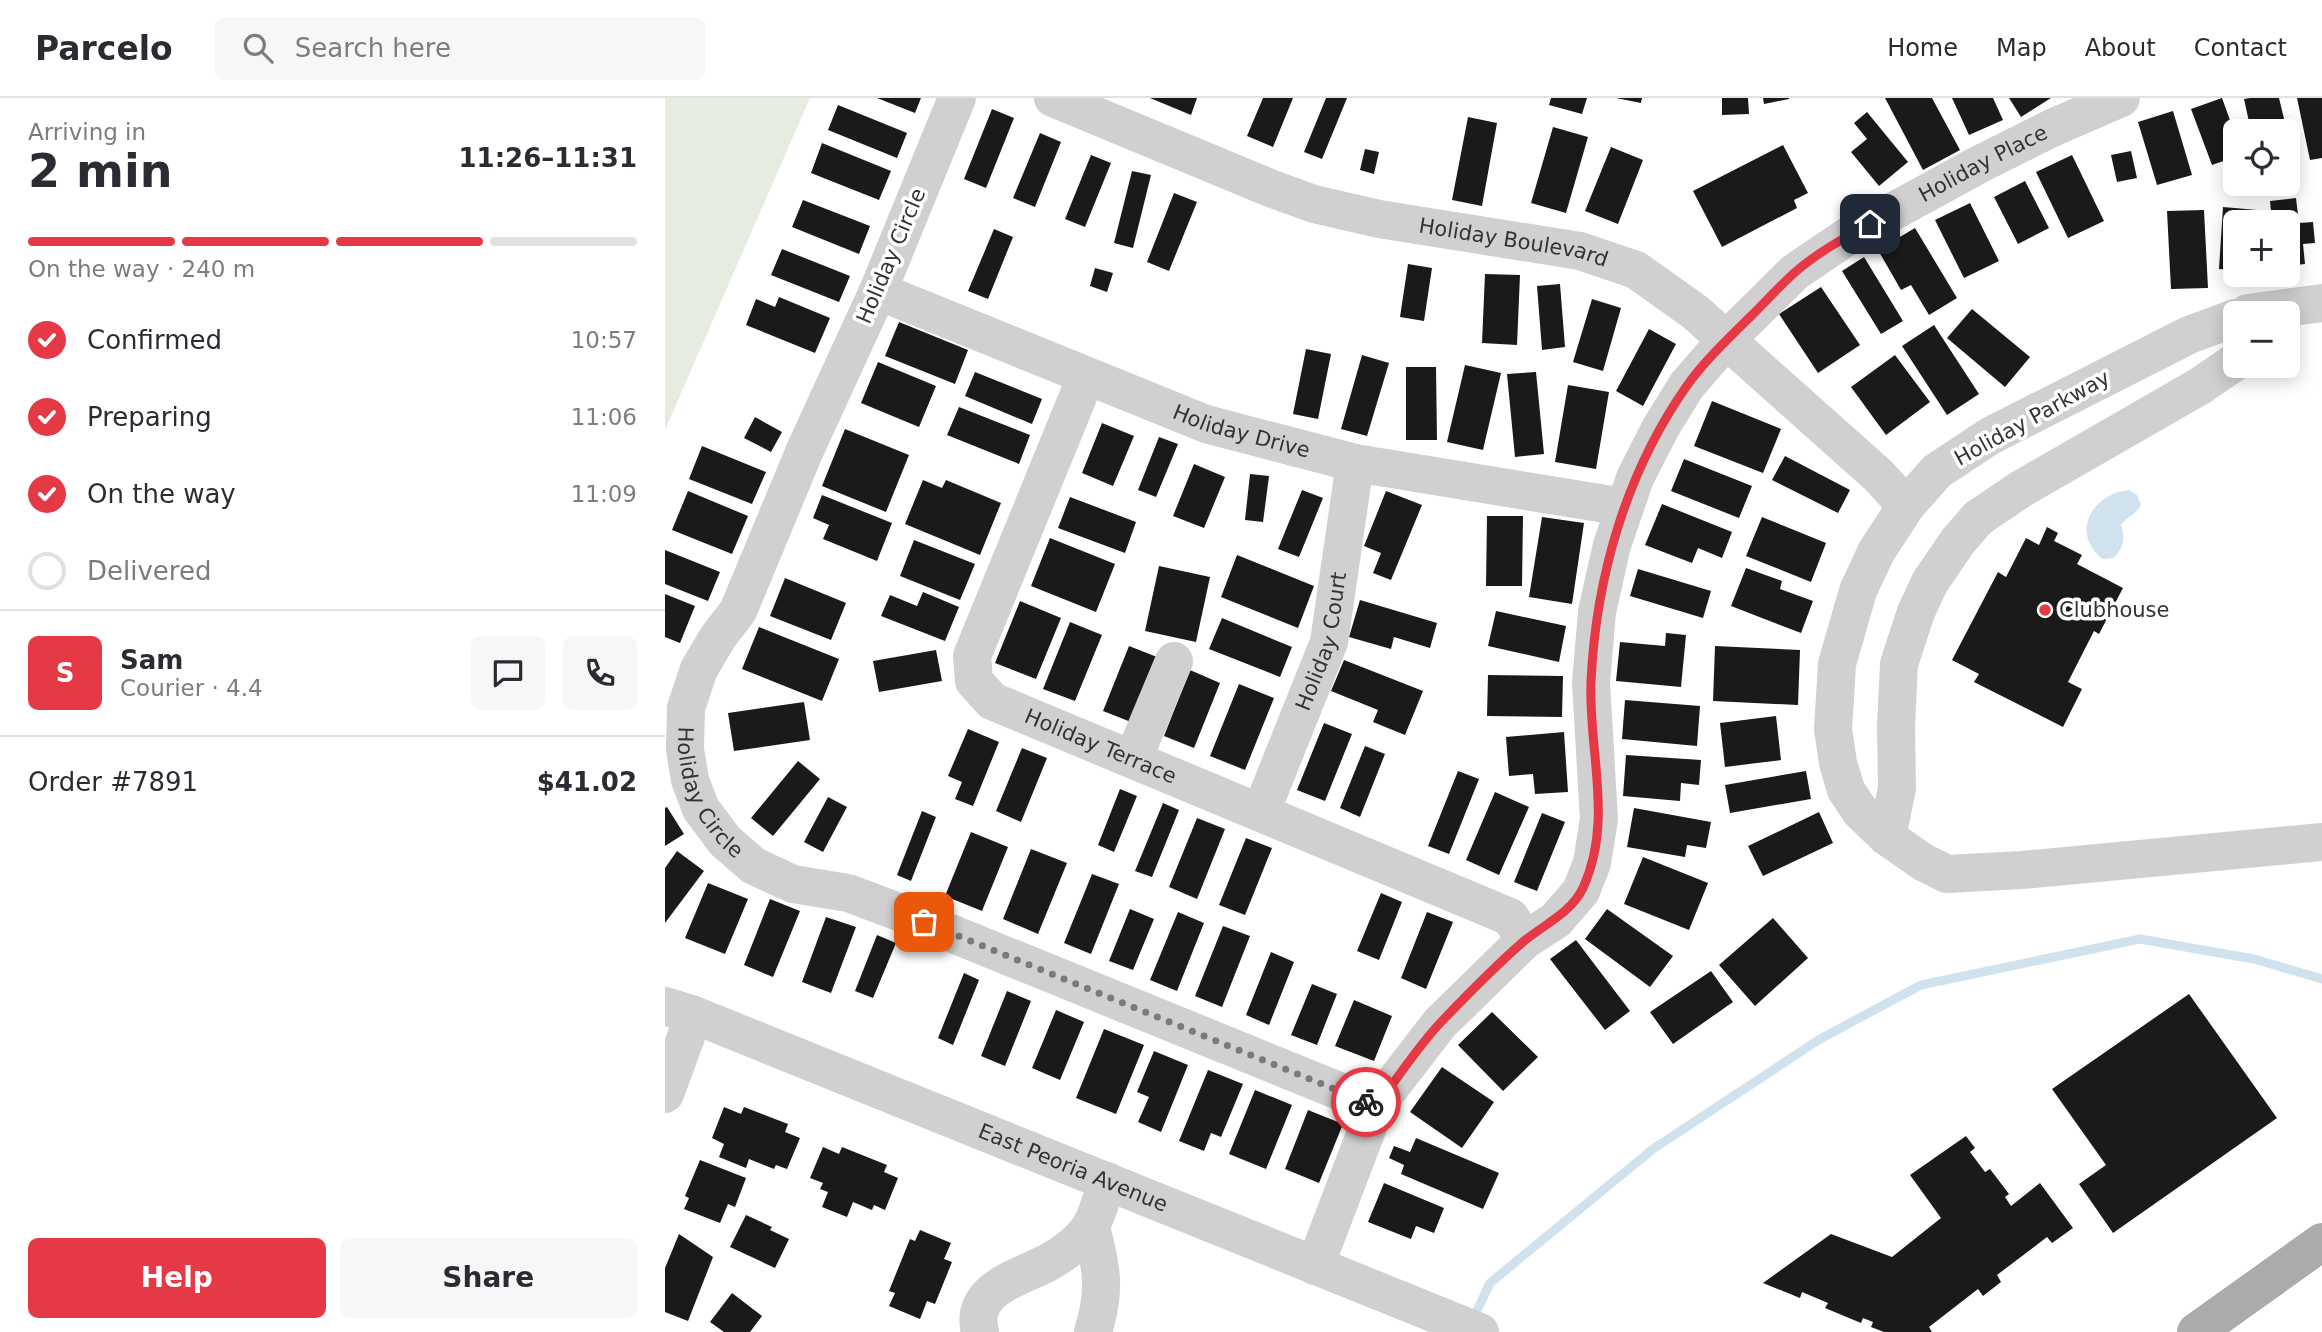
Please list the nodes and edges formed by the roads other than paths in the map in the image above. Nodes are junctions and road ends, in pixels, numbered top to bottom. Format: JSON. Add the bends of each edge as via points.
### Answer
{"nodes":[{"id":1,"x":957,"y":98,"type":"edge"},
{"id":2,"x":1053,"y":98,"type":"edge"},
{"id":3,"x":2121,"y":98,"type":"edge"},
{"id":4,"x":878,"y":291,"type":"junction"},
{"id":5,"x":2223,"y":322,"type":"edge"},
{"id":6,"x":1726,"y":341,"type":"junction"},
{"id":7,"x":2223,"y":370,"type":"edge"},
{"id":8,"x":1086,"y":377,"type":"junction"},
{"id":9,"x":1355,"y":463,"type":"junction"},
{"id":10,"x":1906,"y":506,"type":"junction"},
{"id":11,"x":1624,"y":507,"type":"junction"},
{"id":12,"x":1174,"y":661,"type":"dead end"},
{"id":13,"x":1133,"y":759,"type":"junction"},
{"id":14,"x":1261,"y":812,"type":"junction"},
{"id":15,"x":1887,"y":837,"type":"junction"},
{"id":16,"x":2322,"y":842,"type":"edge"},
{"id":17,"x":1525,"y":940,"type":"junction"},
{"id":18,"x":680,"y":1011,"type":"edge"},
{"id":19,"x":665,"y":1094,"type":"edge"},
{"id":20,"x":1376,"y":1106,"type":"junction"},
{"id":21,"x":1107,"y":1181,"type":"junction"},
{"id":22,"x":1091,"y":1227,"type":"junction"},
{"id":23,"x":2322,"y":1242,"type":"edge"},
{"id":24,"x":1315,"y":1266,"type":"junction"},
{"id":25,"x":980,"y":1332,"type":"edge"},
{"id":26,"x":1093,"y":1332,"type":"edge"},
{"id":27,"x":1480,"y":1332,"type":"edge"},
{"id":28,"x":2196,"y":1332,"type":"edge"}],
"edges":[{"from":1,"to":4,"type":"street","name":"Holiday Circle"},
{"from":2,"to":6,"type":"street","name":"Holiday Boulevard","via":[[1314,204],[1580,251],[1636,270],[1695,312]]},
{"from":3,"to":6,"type":"street","name":"Holiday Place","via":[[1980,164],[1848,236],[1795,272]]},
{"from":4,"to":8,"type":"street","name":"Holiday Drive"},
{"from":4,"to":20,"type":"street","name":"Holiday Circle","via":[[738,611],[699,669],[687,708],[685,749],[701,809],[725,841],[754,866],[793,884],[848,893],[899,912]]},
{"from":5,"to":10,"type":"street","name":"Holiday Parkway","via":[[2189,335],[1990,436],[1937,471]]},
{"from":6,"to":10,"type":"street","name":"Holiday Boulevard","via":[[1879,476]]},
{"from":6,"to":11,"type":"street","name":"Holiday Place","via":[[1687,386],[1661,427]]},
{"from":7,"to":15,"type":"street","via":[[2021,489],[1978,518],[1958,541],[1930,582],[1899,664],[1897,788]]},
{"from":8,"to":9,"type":"street","name":"Holiday Drive","via":[[1206,424]]},
{"from":8,"to":13,"type":"street","name":"Holiday Terrace","via":[[972,656],[974,681],[992,701]]},
{"from":9,"to":11,"type":"street","name":"Holiday Drive"},
{"from":9,"to":14,"type":"street","name":"Holiday Court","via":[[1329,642]]},
{"from":10,"to":15,"type":"street","name":"Holiday Parkway","via":[[1876,552],[1858,591],[1839,653],[1833,729],[1846,790]]},
{"from":11,"to":17,"type":"street","name":"Holiday Place","via":[[1597,611],[1591,683],[1599,819],[1592,863],[1581,891],[1556,919]]},
{"from":12,"to":13,"type":"street"},
{"from":13,"to":14,"type":"street","name":"Holiday Terrace"},
{"from":14,"to":17,"type":"street","name":"Holiday Terrace","via":[[1510,917]]},
{"from":15,"to":16,"type":"street","name":"Holiday Parkway","via":[[1923,862],[1947,874],[1961,875]]},
{"from":17,"to":20,"type":"street","name":"Holiday Place","via":[[1440,1023]]},
{"from":18,"to":19,"type":"street"},
{"from":18,"to":21,"type":"street","name":"East Peoria Avenue"},
{"from":20,"to":24,"type":"street","name":"Holiday Place"},
{"from":21,"to":22,"type":"street"},
{"from":21,"to":24,"type":"street","name":"East Peoria Avenue"},
{"from":22,"to":25,"type":"street","via":[[1065,1252],[992,1290],[981,1309]]},
{"from":22,"to":26,"type":"street","via":[[1101,1279],[1101,1303]]},
{"from":23,"to":28,"type":"main road"},
{"from":24,"to":27,"type":"street","name":"East Peoria Avenue"}]}
